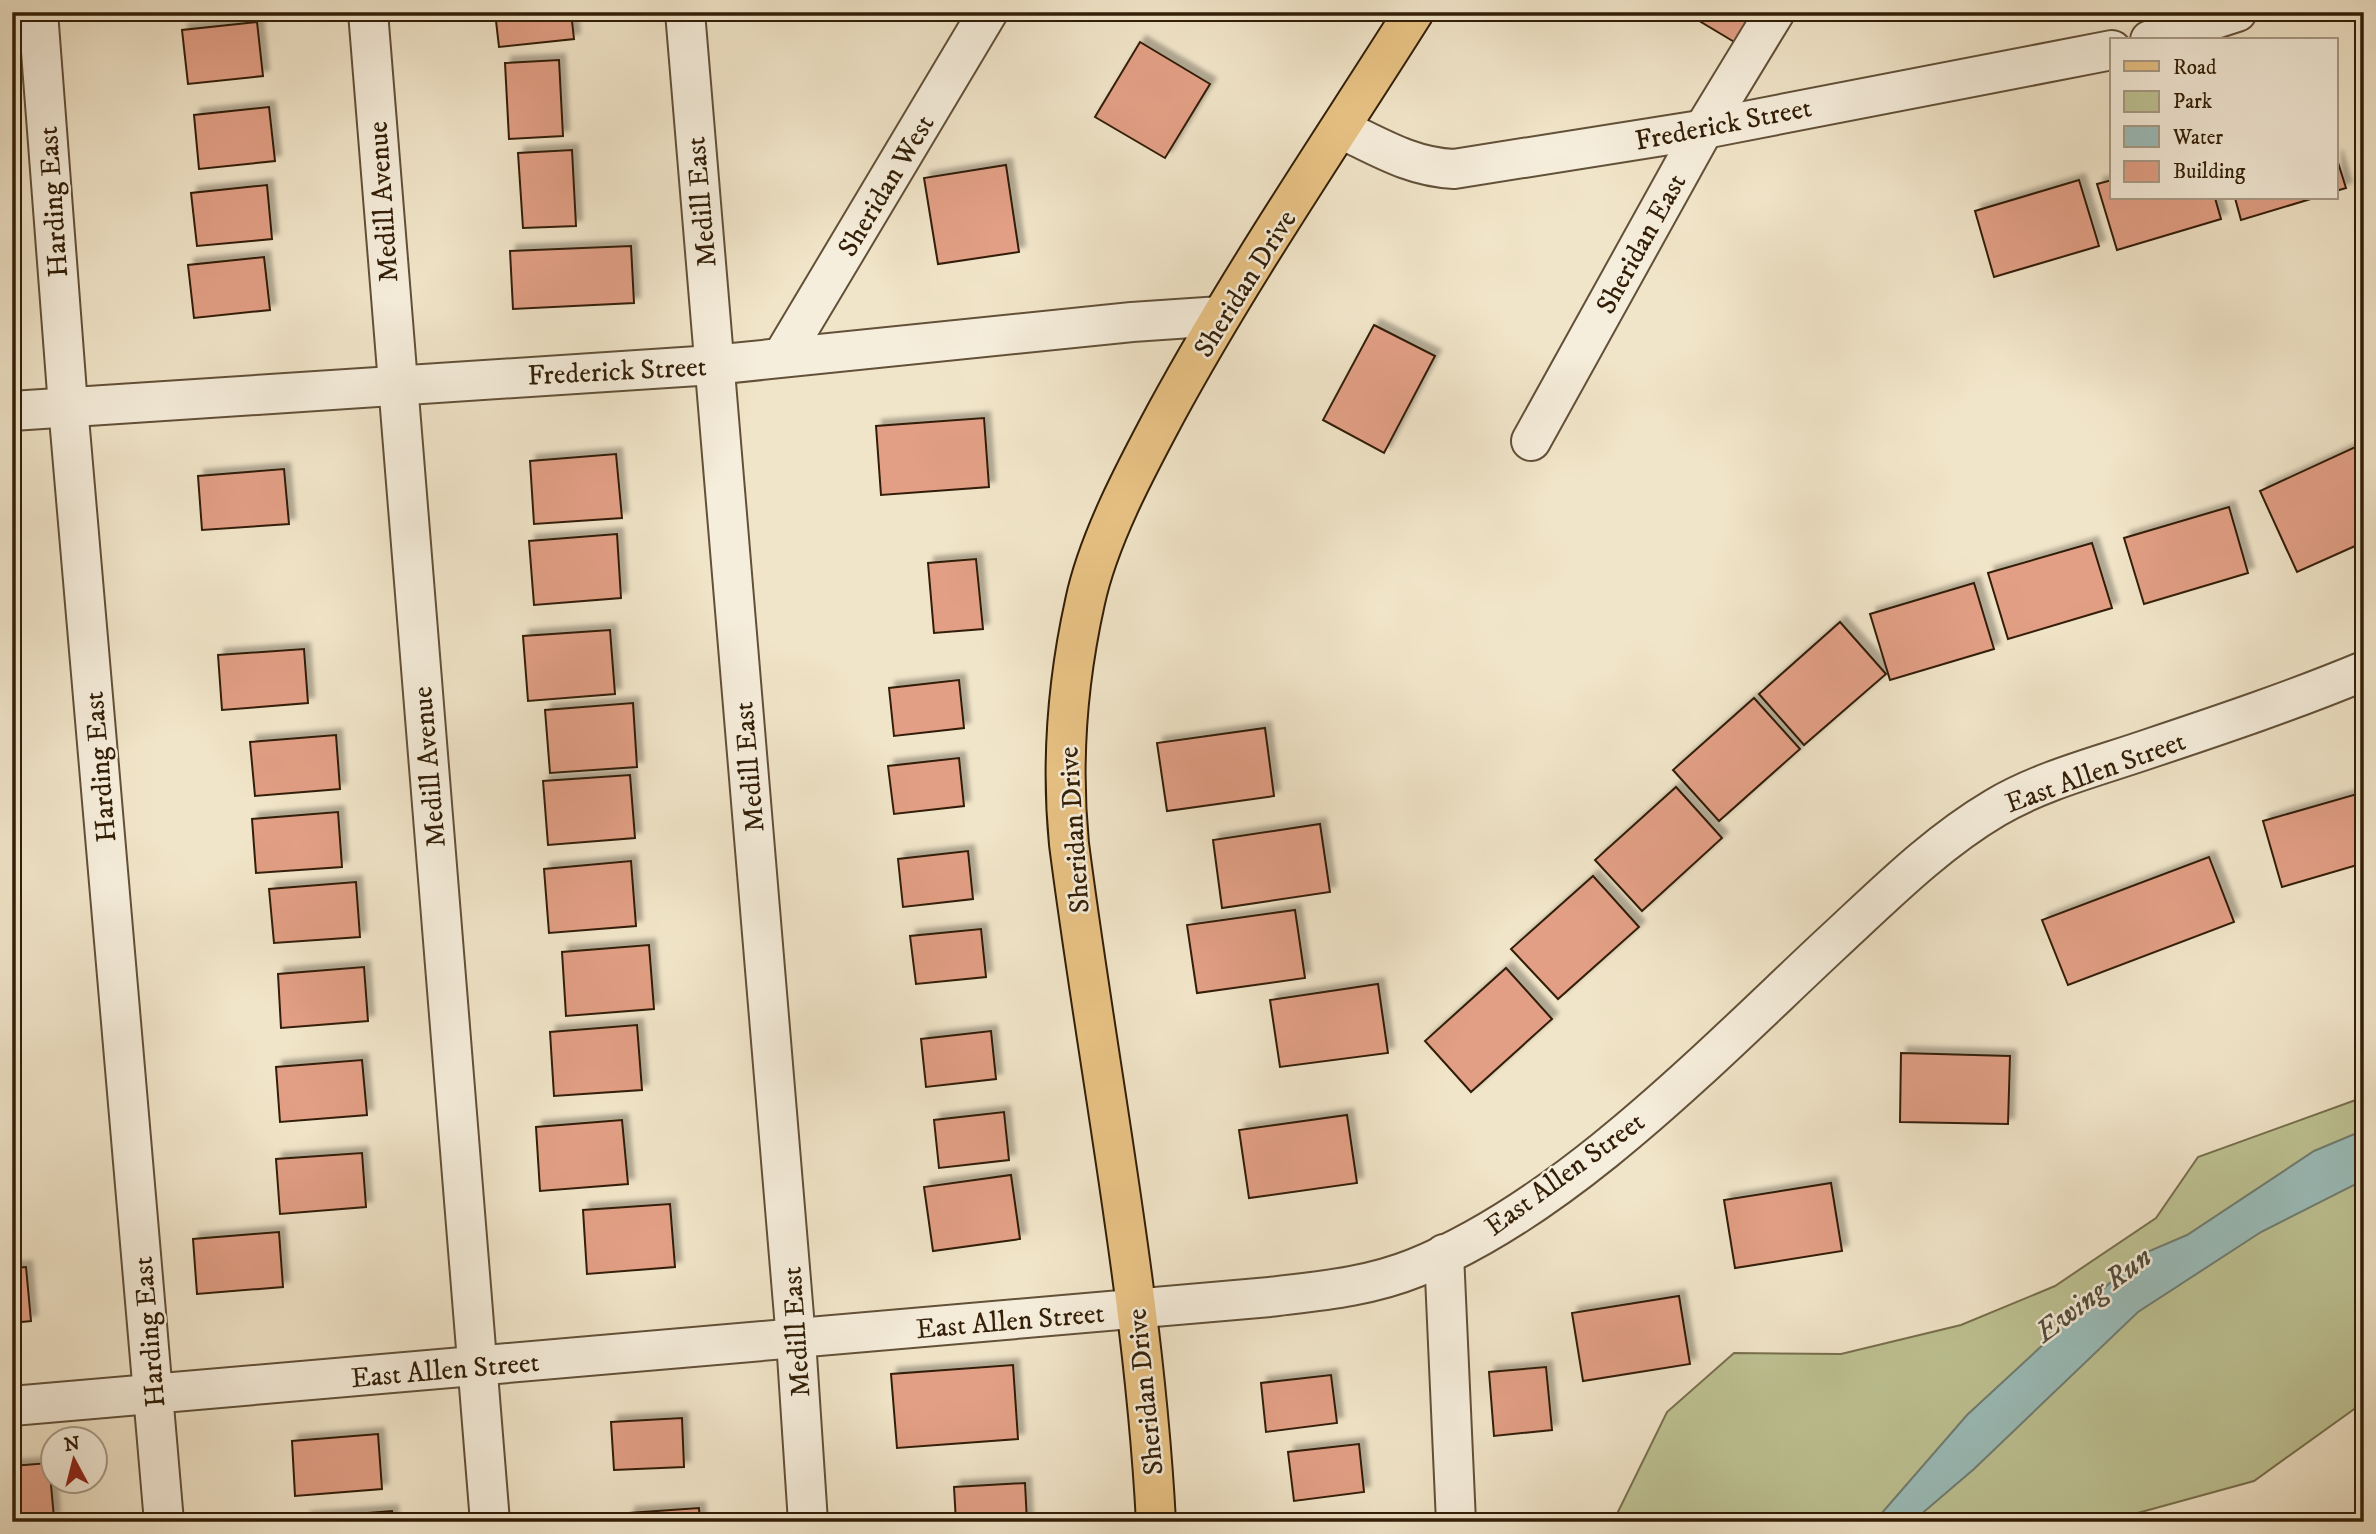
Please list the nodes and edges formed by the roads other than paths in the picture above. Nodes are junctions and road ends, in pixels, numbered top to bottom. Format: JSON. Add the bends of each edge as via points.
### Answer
{"nodes":[{"id":1,"x":38,"y":12,"type":"edge"},
{"id":2,"x":368,"y":12,"type":"edge"},
{"id":3,"x":685,"y":12,"type":"edge"},
{"id":4,"x":988,"y":12,"type":"edge"},
{"id":5,"x":1414,"y":12,"type":"edge"},
{"id":6,"x":1775,"y":12,"type":"edge"},
{"id":7,"x":2237,"y":12,"type":"edge"},
{"id":8,"x":2156,"y":38,"type":"edge"},
{"id":9,"x":2110,"y":50,"type":"edge"},
{"id":10,"x":1704,"y":127,"type":"junction"},
{"id":11,"x":1341,"y":129,"type":"junction"},
{"id":12,"x":1221,"y":316,"type":"junction"},
{"id":13,"x":782,"y":357,"type":"junction"},
{"id":14,"x":713,"y":365,"type":"junction"},
{"id":15,"x":396,"y":383,"type":"junction"},
{"id":16,"x":68,"y":406,"type":"junction"},
{"id":17,"x":12,"y":411,"type":"edge"},
{"id":18,"x":1531,"y":441,"type":"dead end"},
{"id":19,"x":2364,"y":671,"type":"edge"},
{"id":20,"x":1444,"y":1254,"type":"junction"},
{"id":21,"x":1136,"y":1308,"type":"junction"},
{"id":22,"x":796,"y":1340,"type":"junction"},
{"id":23,"x":476,"y":1367,"type":"junction"},
{"id":24,"x":153,"y":1393,"type":"junction"},
{"id":25,"x":12,"y":1406,"type":"edge"},
{"id":26,"x":164,"y":1522,"type":"edge"},
{"id":27,"x":490,"y":1522,"type":"edge"},
{"id":28,"x":808,"y":1522,"type":"edge"},
{"id":29,"x":1156,"y":1522,"type":"edge"},
{"id":30,"x":1456,"y":1522,"type":"edge"}],
"edges":[{"from":1,"to":16,"type":"street","name":"Harding East"},
{"from":2,"to":15,"type":"street","name":"Medill Avenue"},
{"from":3,"to":14,"type":"street","name":"Medill East"},
{"from":4,"to":13,"type":"street","name":"Sheridan West"},
{"from":5,"to":11,"type":"main road","name":"Sheridan Drive"},
{"from":6,"to":10,"type":"street","name":"Sheridan East"},
{"from":7,"to":8,"type":"street"},
{"from":9,"to":10,"type":"street","name":"Frederick Street"},
{"from":10,"to":11,"type":"street","name":"Frederick Street","via":[[1454,169],[1430,168],[1388,155]]},
{"from":10,"to":18,"type":"street","name":"Sheridan East"},
{"from":11,"to":12,"type":"main road","name":"Sheridan Drive"},
{"from":12,"to":13,"type":"street","name":"Frederick Street"},
{"from":12,"to":21,"type":"main road","name":"Sheridan Drive","via":[[1120,505],[1085,600],[1068,702],[1064,794],[1069,844]]},
{"from":13,"to":14,"type":"street","name":"Frederick Street"},
{"from":14,"to":15,"type":"street","name":"Frederick Street"},
{"from":14,"to":22,"type":"street","name":"Medill East"},
{"from":15,"to":16,"type":"street","name":"Frederick Street"},
{"from":15,"to":23,"type":"street","name":"Medill Avenue"},
{"from":16,"to":17,"type":"street","name":"Frederick Street"},
{"from":16,"to":24,"type":"street","name":"Harding East"},
{"from":19,"to":20,"type":"street","name":"East Allen Street","via":[[2274,708],[2050,782],[1995,808],[1871,906],[1678,1086],[1579,1169],[1527,1206]]},
{"from":20,"to":21,"type":"street","name":"East Allen Street","via":[[1352,1288]]},
{"from":20,"to":30,"type":"street"},
{"from":21,"to":22,"type":"street","name":"East Allen Street"},
{"from":21,"to":29,"type":"main road","name":"Sheridan Drive","via":[[1152,1434]]},
{"from":22,"to":23,"type":"street","name":"East Allen Street"},
{"from":22,"to":28,"type":"street","name":"Medill East"},
{"from":23,"to":24,"type":"street","name":"East Allen Street"},
{"from":23,"to":27,"type":"street","name":"Medill Avenue"},
{"from":24,"to":25,"type":"street","name":"East Allen Street"},
{"from":24,"to":26,"type":"street","name":"Harding East"}]}
